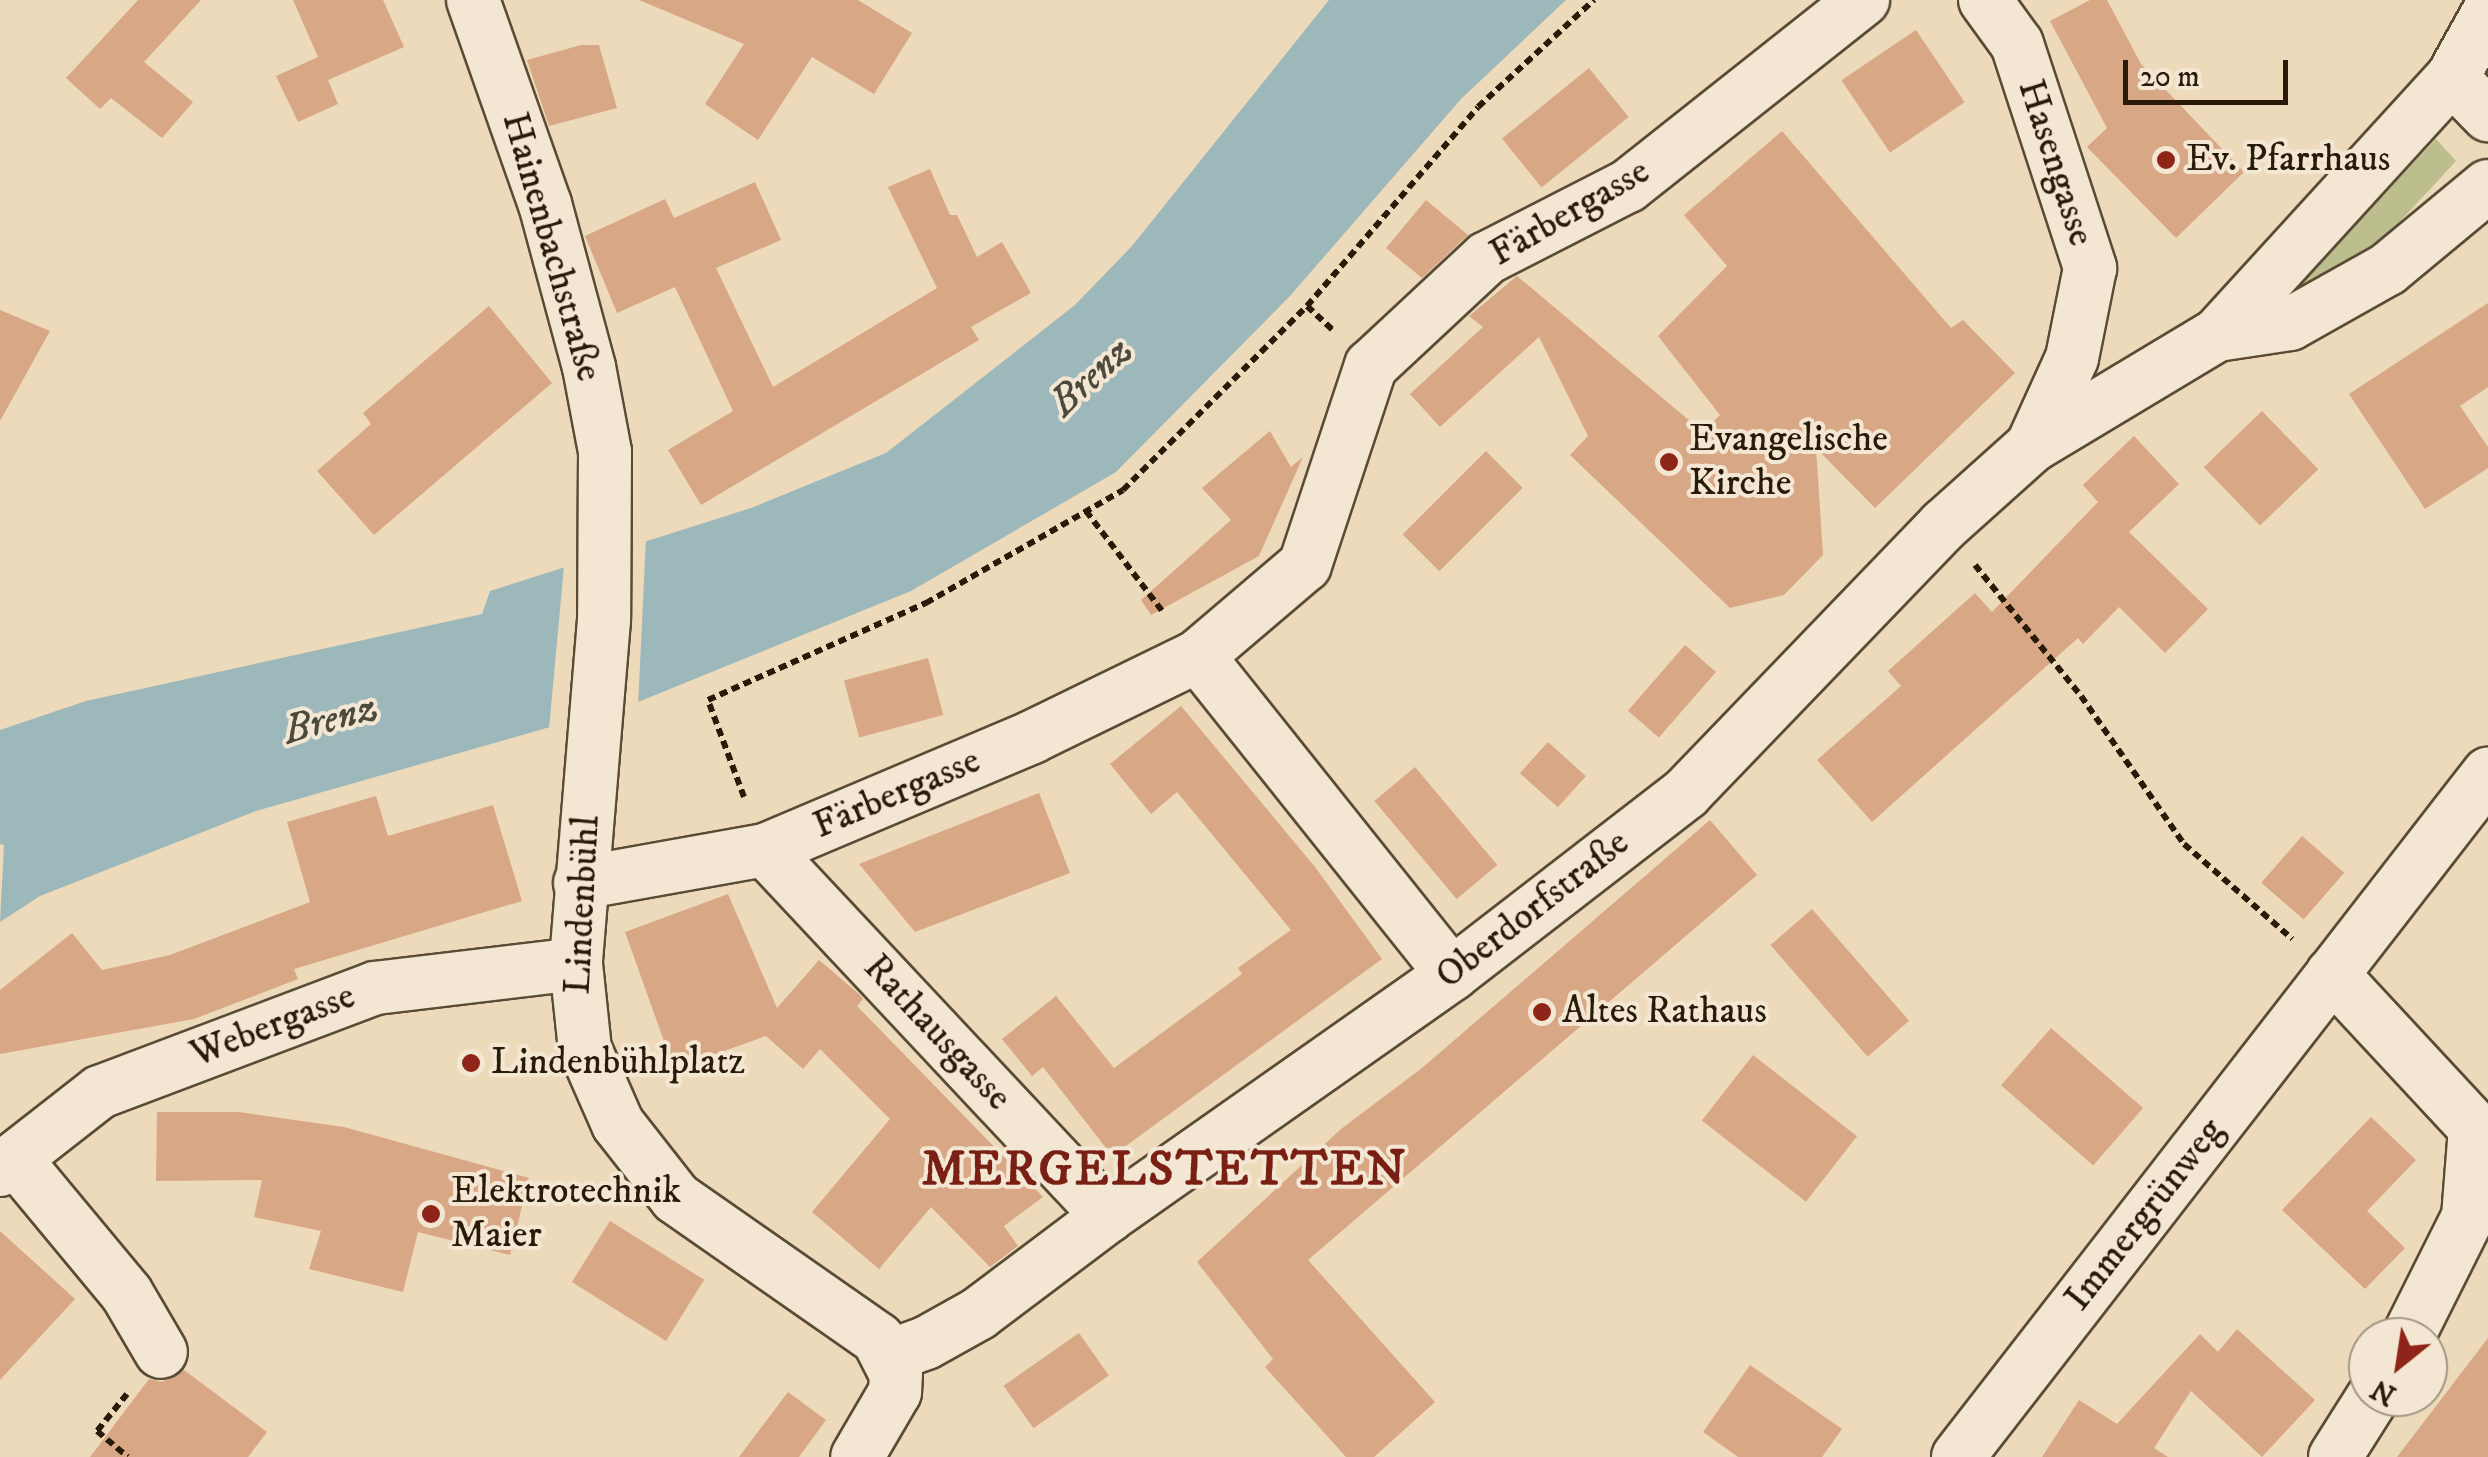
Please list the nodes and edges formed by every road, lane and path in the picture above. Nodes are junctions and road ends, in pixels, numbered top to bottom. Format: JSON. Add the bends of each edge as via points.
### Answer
{"nodes":[{"id":1,"x":473,"y":0,"type":"edge"},
{"id":2,"x":1594,"y":0,"type":"edge"},
{"id":3,"x":1863,"y":0,"type":"edge"},
{"id":4,"x":1985,"y":0,"type":"edge"},
{"id":5,"x":2488,"y":13,"type":"edge"},
{"id":6,"x":2452,"y":78,"type":"junction"},
{"id":7,"x":2488,"y":115,"type":"edge"},
{"id":8,"x":2488,"y":186,"type":"edge"},
{"id":9,"x":2216,"y":336,"type":"junction"},
{"id":10,"x":2032,"y":446,"type":"junction"},
{"id":11,"x":607,"y":498,"type":"joint"},
{"id":12,"x":1086,"y":512,"type":"junction"},
{"id":13,"x":1988,"y":581,"type":"dead end"},
{"id":14,"x":1198,"y":656,"type":"junction"},
{"id":15,"x":2488,"y":774,"type":"edge"},
{"id":16,"x":765,"y":850,"type":"junction"},
{"id":17,"x":580,"y":883,"type":"junction"},
{"id":18,"x":2313,"y":957,"type":"junction"},
{"id":19,"x":576,"y":964,"type":"junction"},
{"id":20,"x":1452,"y":974,"type":"junction"},
{"id":21,"x":2481,"y":1130,"type":"edge"},
{"id":22,"x":7,"y":1164,"type":"edge"},
{"id":23,"x":1108,"y":1216,"type":"junction"},
{"id":24,"x":2418,"y":1317,"type":"edge"},
{"id":25,"x":161,"y":1352,"type":"joint"},
{"id":26,"x":890,"y":1356,"type":"junction"},
{"id":27,"x":2360,"y":1417,"type":"edge"},
{"id":28,"x":128,"y":1457,"type":"edge"},
{"id":29,"x":857,"y":1457,"type":"edge"},
{"id":30,"x":1958,"y":1457,"type":"edge"},
{"id":31,"x":2335,"y":1457,"type":"edge"}],
"edges":[{"from":1,"to":11,"type":"street","name":"Hainenbachstraße","via":[[545,204],[584,349],[605,452]]},
{"from":2,"to":12,"type":"path","via":[[1478,107],[1294,319],[1123,490]]},
{"from":3,"to":14,"type":"street","name":"Färbergasse","via":[[1628,186],[1486,258],[1372,366],[1305,565]]},
{"from":4,"to":10,"type":"street","name":"Hasengasse","via":[[2017,44],[2090,268],[2072,358]]},
{"from":5,"to":6,"type":"street"},
{"from":6,"to":7,"type":"street"},
{"from":6,"to":9,"type":"street"},
{"from":8,"to":9,"type":"street","via":[[2388,269],[2290,324]]},
{"from":9,"to":10,"type":"street","name":"Oberdorfstraße"},
{"from":10,"to":20,"type":"street","name":"Oberdorfstraße","via":[[1944,525],[1686,792]]},
{"from":11,"to":17,"type":"street","name":"Lindenbühl","via":[[604,620]]},
{"from":12,"to":14,"type":"path"},
{"from":12,"to":16,"type":"path","via":[[926,602],[708,700]]},
{"from":13,"to":18,"type":"path","via":[[2081,696],[2184,844]]},
{"from":14,"to":16,"type":"street","name":"Färbergasse","via":[[1032,737]]},
{"from":14,"to":20,"type":"street"},
{"from":15,"to":18,"type":"street","name":"Immergrünweg"},
{"from":16,"to":17,"type":"street","name":"Färbergasse"},
{"from":16,"to":23,"type":"street","name":"Rathausgasse"},
{"from":17,"to":19,"type":"street","name":"Lindenbühl"},
{"from":18,"to":21,"type":"street"},
{"from":18,"to":30,"type":"street","name":"Immergrünweg"},
{"from":19,"to":22,"type":"street","name":"Webergasse","via":[[374,988],[100,1092]]},
{"from":19,"to":26,"type":"street","name":"Lindenbühl","via":[[578,1009],[598,1088],[648,1166],[701,1218],[878,1339]]},
{"from":20,"to":23,"type":"street","name":"Oberdorfstraße"},
{"from":21,"to":24,"type":"street","via":[[2468,1217]]},
{"from":22,"to":25,"type":"street","via":[[127,1294]]},
{"from":23,"to":26,"type":"street","name":"Oberdorfstraße","via":[[978,1314]]},
{"from":25,"to":28,"type":"path","via":[[97,1431]]},
{"from":26,"to":29,"type":"street","via":[[895,1392]]},
{"from":27,"to":31,"type":"street"}]}
